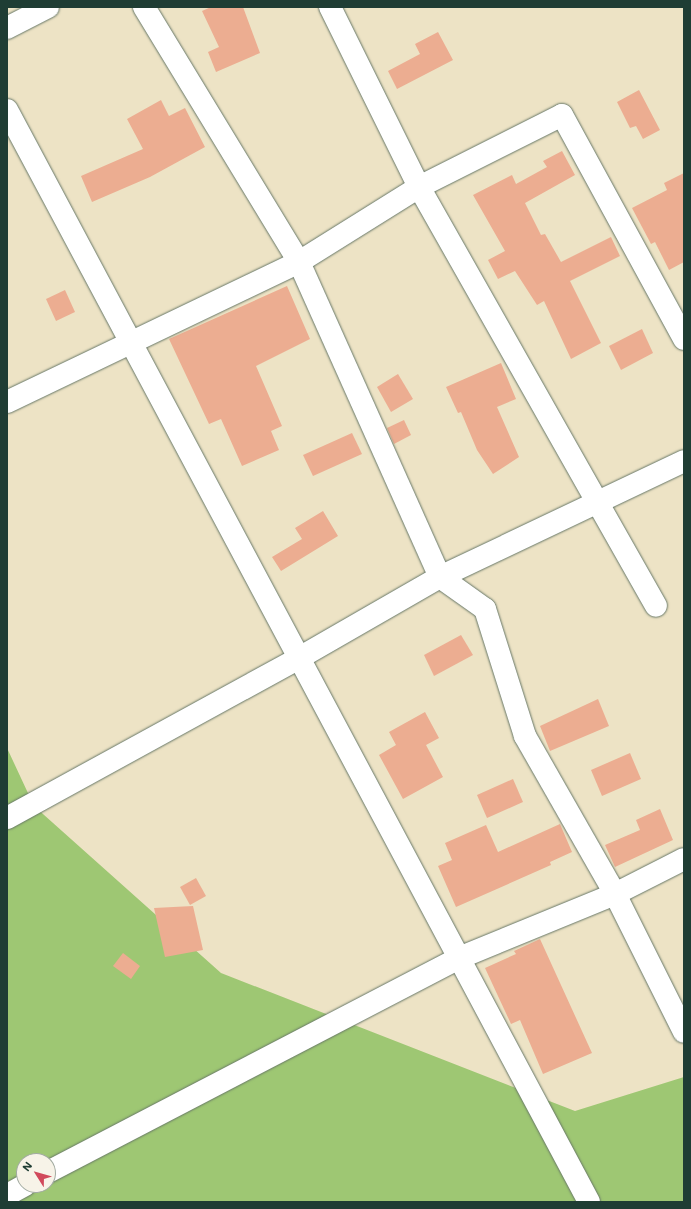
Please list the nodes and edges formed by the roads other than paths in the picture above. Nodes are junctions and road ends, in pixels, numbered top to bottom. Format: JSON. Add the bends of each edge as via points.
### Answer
{"nodes":[{"id":1,"x":48,"y":7,"type":"edge"},
{"id":2,"x":144,"y":7,"type":"edge"},
{"id":3,"x":330,"y":7,"type":"edge"},
{"id":4,"x":7,"y":28,"type":"edge"},
{"id":5,"x":7,"y":110,"type":"edge"},
{"id":6,"x":419,"y":187,"type":"junction"},
{"id":7,"x":299,"y":262,"type":"junction"},
{"id":8,"x":684,"y":339,"type":"edge"},
{"id":9,"x":132,"y":343,"type":"junction"},
{"id":10,"x":7,"y":402,"type":"edge"},
{"id":11,"x":684,"y":461,"type":"edge"},
{"id":12,"x":599,"y":504,"type":"junction"},
{"id":13,"x":440,"y":577,"type":"junction"},
{"id":14,"x":656,"y":606,"type":"dead end"},
{"id":15,"x":299,"y":658,"type":"junction"},
{"id":16,"x":7,"y":818,"type":"edge"},
{"id":17,"x":684,"y":859,"type":"edge"},
{"id":18,"x":615,"y":894,"type":"junction"},
{"id":19,"x":459,"y":958,"type":"junction"},
{"id":20,"x":684,"y":1032,"type":"edge"},
{"id":21,"x":56,"y":1168,"type":"edge"},
{"id":22,"x":16,"y":1190,"type":"edge"},
{"id":23,"x":7,"y":1195,"type":"edge"},
{"id":24,"x":589,"y":1202,"type":"edge"}],
"edges":[{"from":1,"to":4,"type":"street"},
{"from":2,"to":7,"type":"street"},
{"from":3,"to":6,"type":"street"},
{"from":5,"to":9,"type":"street"},
{"from":6,"to":7,"type":"street"},
{"from":6,"to":8,"type":"street","via":[[562,115]]},
{"from":6,"to":12,"type":"street"},
{"from":7,"to":9,"type":"street"},
{"from":7,"to":13,"type":"street"},
{"from":9,"to":10,"type":"street"},
{"from":9,"to":15,"type":"street"},
{"from":11,"to":12,"type":"street"},
{"from":12,"to":13,"type":"street"},
{"from":12,"to":14,"type":"street"},
{"from":13,"to":15,"type":"street"},
{"from":13,"to":18,"type":"street","via":[[485,609],[525,736]]},
{"from":15,"to":16,"type":"street"},
{"from":15,"to":19,"type":"street"},
{"from":17,"to":18,"type":"street"},
{"from":18,"to":19,"type":"street"},
{"from":18,"to":20,"type":"street"},
{"from":19,"to":21,"type":"street"},
{"from":19,"to":24,"type":"street"},
{"from":22,"to":23,"type":"street"}]}
